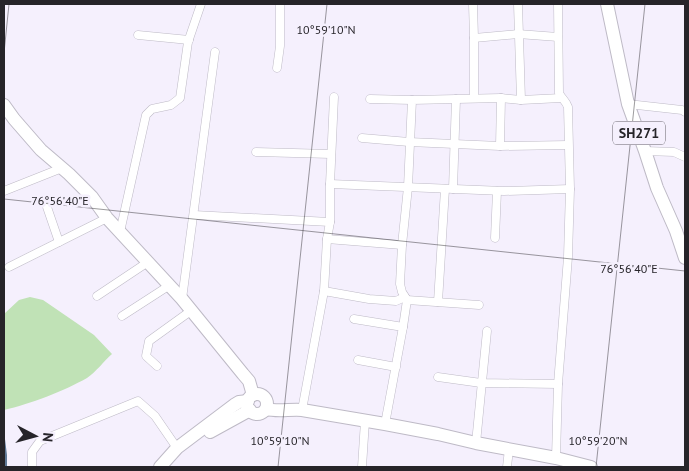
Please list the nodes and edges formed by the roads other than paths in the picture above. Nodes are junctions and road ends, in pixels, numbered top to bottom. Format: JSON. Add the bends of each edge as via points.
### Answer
{"nodes":[{"id":1,"x":201,"y":4,"type":"edge"},
{"id":2,"x":280,"y":4,"type":"edge"},
{"id":3,"x":473,"y":4,"type":"edge"},
{"id":4,"x":518,"y":4,"type":"edge"},
{"id":5,"x":558,"y":4,"type":"edge"},
{"id":6,"x":607,"y":4,"type":"edge"},
{"id":7,"x":518,"y":34,"type":"junction"},
{"id":8,"x":138,"y":35,"type":"dead end"},
{"id":9,"x":558,"y":37,"type":"junction"},
{"id":10,"x":474,"y":38,"type":"junction"},
{"id":11,"x":189,"y":40,"type":"junction"},
{"id":12,"x":215,"y":52,"type":"dead end"},
{"id":13,"x":277,"y":68,"type":"dead end"},
{"id":14,"x":334,"y":97,"type":"dead end"},
{"id":15,"x":474,"y":98,"type":"junction"},
{"id":16,"x":501,"y":98,"type":"junction"},
{"id":17,"x":561,"y":98,"type":"junction"},
{"id":18,"x":370,"y":99,"type":"dead end"},
{"id":19,"x":456,"y":99,"type":"junction"},
{"id":20,"x":412,"y":100,"type":"junction"},
{"id":21,"x":521,"y":100,"type":"junction"},
{"id":22,"x":628,"y":104,"type":"junction"},
{"id":23,"x":5,"y":110,"type":"edge"},
{"id":24,"x":685,"y":112,"type":"edge"},
{"id":25,"x":362,"y":138,"type":"dead end"},
{"id":26,"x":409,"y":142,"type":"junction"},
{"id":27,"x":455,"y":145,"type":"junction"},
{"id":28,"x":568,"y":145,"type":"junction"},
{"id":29,"x":500,"y":146,"type":"junction"},
{"id":30,"x":645,"y":151,"type":"junction"},
{"id":31,"x":256,"y":152,"type":"dead end"},
{"id":32,"x":331,"y":154,"type":"junction"},
{"id":33,"x":685,"y":157,"type":"edge"},
{"id":34,"x":62,"y":168,"type":"junction"},
{"id":35,"x":330,"y":184,"type":"junction"},
{"id":36,"x":408,"y":187,"type":"junction"},
{"id":37,"x":449,"y":189,"type":"junction"},
{"id":38,"x":570,"y":190,"type":"junction"},
{"id":39,"x":4,"y":191,"type":"edge"},
{"id":40,"x":497,"y":191,"type":"junction"},
{"id":41,"x":47,"y":207,"type":"dead end"},
{"id":42,"x":194,"y":215,"type":"junction"},
{"id":43,"x":107,"y":218,"type":"junction"},
{"id":44,"x":330,"y":222,"type":"junction"},
{"id":45,"x":120,"y":232,"type":"junction"},
{"id":46,"x":495,"y":238,"type":"dead end"},
{"id":47,"x":327,"y":239,"type":"junction"},
{"id":48,"x":59,"y":242,"type":"junction"},
{"id":49,"x":402,"y":245,"type":"junction"},
{"id":50,"x":685,"y":258,"type":"edge"},
{"id":51,"x":148,"y":262,"type":"junction"},
{"id":52,"x":9,"y":267,"type":"dead end"},
{"id":53,"x":170,"y":285,"type":"junction"},
{"id":54,"x":324,"y":292,"type":"junction"},
{"id":55,"x":97,"y":296,"type":"dead end"},
{"id":56,"x":406,"y":298,"type":"junction"},
{"id":57,"x":182,"y":299,"type":"junction"},
{"id":58,"x":438,"y":302,"type":"junction"},
{"id":59,"x":479,"y":305,"type":"dead end"},
{"id":60,"x":192,"y":310,"type":"junction"},
{"id":61,"x":122,"y":316,"type":"dead end"},
{"id":62,"x":354,"y":320,"type":"dead end"},
{"id":63,"x":404,"y":327,"type":"junction"},
{"id":64,"x":487,"y":331,"type":"dead end"},
{"id":65,"x":358,"y":360,"type":"dead end"},
{"id":66,"x":157,"y":366,"type":"dead end"},
{"id":67,"x":396,"y":367,"type":"junction"},
{"id":68,"x":438,"y":377,"type":"dead end"},
{"id":69,"x":481,"y":383,"type":"junction"},
{"id":70,"x":558,"y":384,"type":"junction"},
{"id":71,"x":250,"y":402,"type":"junction"},
{"id":72,"x":266,"y":404,"type":"junction"},
{"id":73,"x":296,"y":410,"type":"junction"},
{"id":74,"x":365,"y":421,"type":"junction"},
{"id":75,"x":385,"y":424,"type":"junction"},
{"id":76,"x":476,"y":443,"type":"junction"},
{"id":77,"x":177,"y":448,"type":"junction"},
{"id":78,"x":509,"y":449,"type":"junction"},
{"id":79,"x":556,"y":458,"type":"junction"},
{"id":80,"x":32,"y":467,"type":"edge"},
{"id":81,"x":160,"y":467,"type":"edge"},
{"id":82,"x":169,"y":467,"type":"edge"},
{"id":83,"x":362,"y":467,"type":"edge"},
{"id":84,"x":507,"y":467,"type":"edge"},
{"id":85,"x":591,"y":467,"type":"edge"}],
"edges":[{"from":1,"to":11,"type":"street"},
{"from":2,"to":13,"type":"street"},
{"from":3,"to":10,"type":"street"},
{"from":4,"to":7,"type":"street"},
{"from":5,"to":9,"type":"street"},
{"from":6,"to":22,"type":"main road","number":"SH271"},
{"from":7,"to":9,"type":"street"},
{"from":7,"to":10,"type":"street"},
{"from":7,"to":21,"type":"street"},
{"from":8,"to":11,"type":"street"},
{"from":9,"to":17,"type":"street"},
{"from":10,"to":15,"type":"street"},
{"from":11,"to":45,"type":"street","via":[[180,98],[171,105],[152,109],[146,115]]},
{"from":12,"to":42,"type":"street"},
{"from":14,"to":32,"type":"street"},
{"from":15,"to":16,"type":"street"},
{"from":15,"to":19,"type":"street"},
{"from":16,"to":21,"type":"street"},
{"from":16,"to":29,"type":"street"},
{"from":17,"to":21,"type":"street"},
{"from":17,"to":28,"type":"street","via":[[568,107]]},
{"from":18,"to":20,"type":"street"},
{"from":19,"to":20,"type":"street"},
{"from":19,"to":27,"type":"street"},
{"from":20,"to":26,"type":"street"},
{"from":22,"to":24,"type":"street"},
{"from":22,"to":30,"type":"main road","number":"SH271"},
{"from":23,"to":34,"type":"main road"},
{"from":25,"to":26,"type":"street"},
{"from":26,"to":27,"type":"street"},
{"from":26,"to":36,"type":"street"},
{"from":27,"to":29,"type":"street"},
{"from":27,"to":37,"type":"street"},
{"from":28,"to":29,"type":"street"},
{"from":28,"to":38,"type":"street"},
{"from":30,"to":33,"type":"street","via":[[674,152]]},
{"from":30,"to":50,"type":"main road","number":"SH271"},
{"from":31,"to":32,"type":"street"},
{"from":32,"to":35,"type":"street"},
{"from":34,"to":39,"type":"street"},
{"from":34,"to":43,"type":"main road","via":[[92,197]]},
{"from":35,"to":36,"type":"street"},
{"from":35,"to":44,"type":"street"},
{"from":36,"to":37,"type":"street"},
{"from":36,"to":49,"type":"street"},
{"from":37,"to":40,"type":"street"},
{"from":37,"to":58,"type":"street"},
{"from":38,"to":40,"type":"street"},
{"from":38,"to":70,"type":"street"},
{"from":40,"to":46,"type":"street"},
{"from":41,"to":48,"type":"street"},
{"from":42,"to":44,"type":"street"},
{"from":42,"to":57,"type":"street"},
{"from":43,"to":45,"type":"main road"},
{"from":43,"to":48,"type":"street"},
{"from":44,"to":47,"type":"street"},
{"from":45,"to":51,"type":"main road"},
{"from":47,"to":49,"type":"street"},
{"from":47,"to":54,"type":"street"},
{"from":48,"to":52,"type":"street"},
{"from":49,"to":56,"type":"street","via":[[400,284]]},
{"from":51,"to":53,"type":"main road"},
{"from":51,"to":55,"type":"street"},
{"from":53,"to":57,"type":"main road"},
{"from":53,"to":61,"type":"street"},
{"from":54,"to":56,"type":"street","via":[[396,301]]},
{"from":54,"to":73,"type":"street"},
{"from":56,"to":58,"type":"street"},
{"from":56,"to":63,"type":"street"},
{"from":57,"to":60,"type":"main road"},
{"from":58,"to":59,"type":"street"},
{"from":60,"to":66,"type":"street","via":[[149,341],[146,356]]},
{"from":60,"to":71,"type":"main road","via":[[249,381]]},
{"from":62,"to":63,"type":"street"},
{"from":63,"to":67,"type":"street"},
{"from":64,"to":69,"type":"street"},
{"from":65,"to":67,"type":"street"},
{"from":67,"to":75,"type":"street"},
{"from":68,"to":69,"type":"street"},
{"from":69,"to":70,"type":"street"},
{"from":69,"to":76,"type":"street"},
{"from":70,"to":79,"type":"street"},
{"from":71,"to":72,"type":"main road","via":[[256,394],[262,396]]},
{"from":71,"to":72,"type":"main road","via":[[253,413],[262,412]]},
{"from":71,"to":77,"type":"main road","via":[[234,405]]},
{"from":71,"to":82,"type":"main road"},
{"from":72,"to":73,"type":"main road","via":[[274,401]]},
{"from":73,"to":74,"type":"main road"},
{"from":74,"to":75,"type":"main road"},
{"from":74,"to":83,"type":"street"},
{"from":75,"to":76,"type":"main road"},
{"from":76,"to":78,"type":"main road"},
{"from":77,"to":80,"type":"street","via":[[155,416],[138,402],[40,442],[32,452]]},
{"from":77,"to":81,"type":"main road"},
{"from":78,"to":79,"type":"main road"},
{"from":78,"to":84,"type":"street"},
{"from":79,"to":85,"type":"main road"}]}
